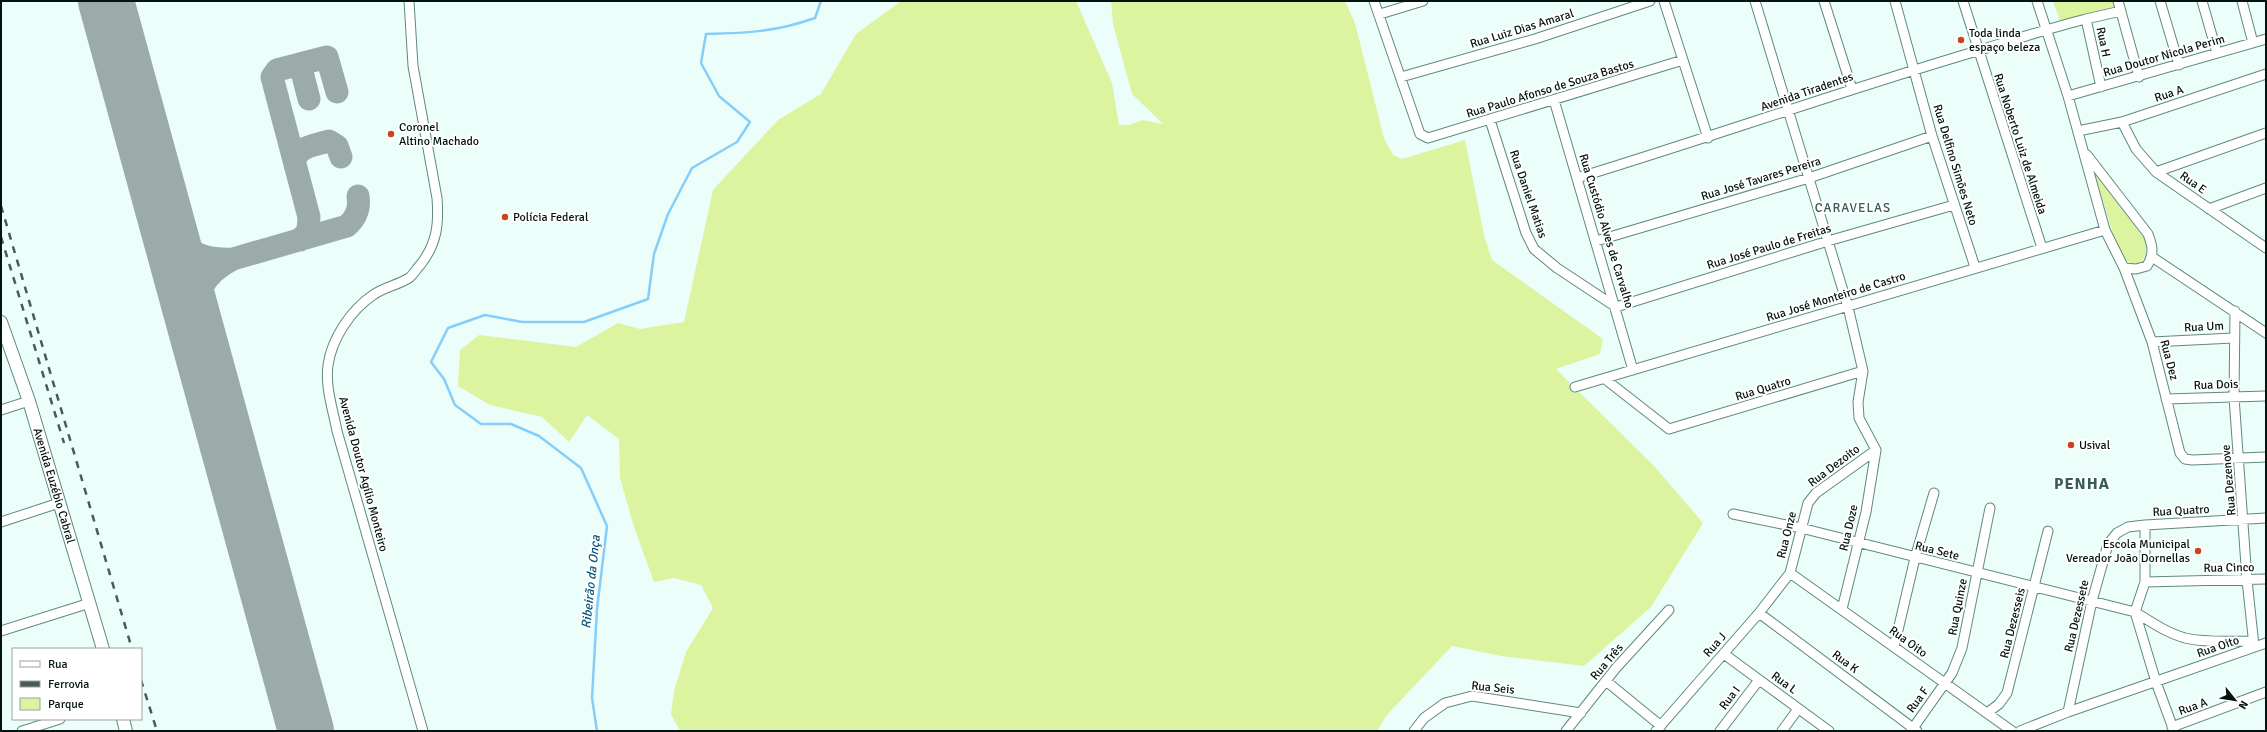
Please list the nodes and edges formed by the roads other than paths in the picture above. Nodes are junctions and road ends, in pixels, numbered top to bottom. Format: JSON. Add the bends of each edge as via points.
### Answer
{"nodes":[{"id":1,"x":409,"y":1,"type":"edge"},
{"id":2,"x":1374,"y":1,"type":"edge"},
{"id":3,"x":1423,"y":1,"type":"edge"},
{"id":4,"x":1650,"y":1,"type":"edge"},
{"id":5,"x":1664,"y":1,"type":"edge"},
{"id":6,"x":1755,"y":1,"type":"edge"},
{"id":7,"x":1824,"y":1,"type":"edge"},
{"id":8,"x":1895,"y":1,"type":"edge"},
{"id":9,"x":1963,"y":1,"type":"edge"},
{"id":10,"x":2037,"y":1,"type":"edge"},
{"id":11,"x":2118,"y":1,"type":"edge"},
{"id":12,"x":2160,"y":1,"type":"edge"},
{"id":13,"x":2202,"y":1,"type":"edge"},
{"id":14,"x":2242,"y":1,"type":"edge"},
{"id":15,"x":2121,"y":11,"type":"junction"},
{"id":16,"x":1380,"y":14,"type":"junction"},
{"id":17,"x":2086,"y":19,"type":"junction"},
{"id":18,"x":2045,"y":30,"type":"junction"},
{"id":19,"x":2266,"y":39,"type":"edge"},
{"id":20,"x":2253,"y":43,"type":"junction"},
{"id":21,"x":1978,"y":51,"type":"junction"},
{"id":22,"x":2217,"y":53,"type":"junction"},
{"id":23,"x":1683,"y":60,"type":"junction"},
{"id":24,"x":2179,"y":65,"type":"junction"},
{"id":25,"x":1915,"y":70,"type":"junction"},
{"id":26,"x":2266,"y":74,"type":"edge"},
{"id":27,"x":1401,"y":77,"type":"junction"},
{"id":28,"x":2139,"y":77,"type":"junction"},
{"id":29,"x":2101,"y":87,"type":"junction"},
{"id":30,"x":1852,"y":89,"type":"junction"},
{"id":31,"x":2068,"y":96,"type":"junction"},
{"id":32,"x":1554,"y":100,"type":"junction"},
{"id":33,"x":1788,"y":111,"type":"junction"},
{"id":34,"x":1490,"y":120,"type":"junction"},
{"id":35,"x":2122,"y":122,"type":"junction"},
{"id":36,"x":2078,"y":132,"type":"junction"},
{"id":37,"x":2266,"y":133,"type":"edge"},
{"id":38,"x":1932,"y":136,"type":"junction"},
{"id":39,"x":1708,"y":138,"type":"junction"},
{"id":40,"x":2084,"y":151,"type":"junction"},
{"id":41,"x":2156,"y":172,"type":"junction"},
{"id":42,"x":1577,"y":178,"type":"junction"},
{"id":43,"x":1809,"y":178,"type":"junction"},
{"id":44,"x":2266,"y":188,"type":"edge"},
{"id":45,"x":1954,"y":205,"type":"junction"},
{"id":46,"x":2209,"y":209,"type":"junction"},
{"id":47,"x":2105,"y":230,"type":"junction"},
{"id":48,"x":1596,"y":241,"type":"junction"},
{"id":49,"x":1828,"y":241,"type":"junction"},
{"id":50,"x":2265,"y":246,"type":"edge"},
{"id":51,"x":2042,"y":248,"type":"junction"},
{"id":52,"x":2152,"y":257,"type":"junction"},
{"id":53,"x":1975,"y":267,"type":"junction"},
{"id":54,"x":2124,"y":268,"type":"junction"},
{"id":55,"x":1848,"y":306,"type":"junction"},
{"id":56,"x":1616,"y":307,"type":"junction"},
{"id":57,"x":2235,"y":311,"type":"junction"},
{"id":58,"x":1,"y":322,"type":"edge"},
{"id":59,"x":2266,"y":333,"type":"edge"},
{"id":60,"x":2233,"y":338,"type":"junction"},
{"id":61,"x":2152,"y":342,"type":"junction"},
{"id":62,"x":1633,"y":370,"type":"junction"},
{"id":63,"x":1863,"y":371,"type":"junction"},
{"id":64,"x":1605,"y":378,"type":"junction"},
{"id":65,"x":1575,"y":387,"type":"dead end"},
{"id":66,"x":2234,"y":396,"type":"junction"},
{"id":67,"x":2266,"y":396,"type":"edge"},
{"id":68,"x":2166,"y":399,"type":"junction"},
{"id":69,"x":29,"y":401,"type":"junction"},
{"id":70,"x":1,"y":410,"type":"edge"},
{"id":71,"x":1876,"y":450,"type":"junction"},
{"id":72,"x":2266,"y":457,"type":"edge"},
{"id":73,"x":2239,"y":458,"type":"junction"},
{"id":74,"x":1934,"y":494,"type":"dead end"},
{"id":75,"x":59,"y":503,"type":"junction"},
{"id":76,"x":1808,"y":503,"type":"joint"},
{"id":77,"x":1990,"y":508,"type":"dead end"},
{"id":78,"x":1733,"y":514,"type":"dead end"},
{"id":79,"x":2266,"y":518,"type":"edge"},
{"id":80,"x":2244,"y":519,"type":"junction"},
{"id":81,"x":1,"y":522,"type":"edge"},
{"id":82,"x":2144,"y":525,"type":"junction"},
{"id":83,"x":1801,"y":528,"type":"junction"},
{"id":84,"x":2048,"y":531,"type":"dead end"},
{"id":85,"x":1858,"y":543,"type":"junction"},
{"id":86,"x":1916,"y":558,"type":"junction"},
{"id":87,"x":1977,"y":572,"type":"junction"},
{"id":88,"x":1790,"y":573,"type":"junction"},
{"id":89,"x":2266,"y":579,"type":"edge"},
{"id":90,"x":2247,"y":580,"type":"junction"},
{"id":91,"x":2145,"y":582,"type":"junction"},
{"id":92,"x":2034,"y":588,"type":"junction"},
{"id":93,"x":2092,"y":601,"type":"junction"},
{"id":94,"x":90,"y":603,"type":"junction"},
{"id":95,"x":1842,"y":609,"type":"junction"},
{"id":96,"x":1669,"y":610,"type":"dead end"},
{"id":97,"x":2135,"y":612,"type":"junction"},
{"id":98,"x":1759,"y":613,"type":"junction"},
{"id":99,"x":1,"y":631,"type":"edge"},
{"id":100,"x":2266,"y":643,"type":"edge"},
{"id":101,"x":2254,"y":644,"type":"junction"},
{"id":102,"x":1894,"y":647,"type":"junction"},
{"id":103,"x":103,"y":648,"type":"edge"},
{"id":104,"x":1724,"y":654,"type":"junction"},
{"id":105,"x":1759,"y":680,"type":"junction"},
{"id":106,"x":1606,"y":681,"type":"junction"},
{"id":107,"x":2156,"y":682,"type":"junction"},
{"id":108,"x":1945,"y":684,"type":"junction"},
{"id":109,"x":2266,"y":692,"type":"edge"},
{"id":110,"x":1798,"y":709,"type":"junction"},
{"id":111,"x":2068,"y":712,"type":"junction"},
{"id":112,"x":1580,"y":713,"type":"junction"},
{"id":113,"x":1987,"y":713,"type":"junction"},
{"id":114,"x":57,"y":720,"type":"edge"},
{"id":115,"x":123,"y":720,"type":"edge"},
{"id":116,"x":1659,"y":728,"type":"edge"},
{"id":117,"x":2173,"y":729,"type":"edge"},
{"id":118,"x":1914,"y":730,"type":"edge"},
{"id":119,"x":22,"y":731,"type":"edge"},
{"id":120,"x":126,"y":731,"type":"edge"},
{"id":121,"x":423,"y":731,"type":"edge"},
{"id":122,"x":1414,"y":731,"type":"edge"},
{"id":123,"x":1566,"y":731,"type":"edge"},
{"id":124,"x":1720,"y":731,"type":"edge"},
{"id":125,"x":1782,"y":731,"type":"edge"},
{"id":126,"x":1829,"y":731,"type":"edge"},
{"id":127,"x":2012,"y":731,"type":"edge"},
{"id":128,"x":2020,"y":731,"type":"edge"}],
"edges":[{"from":1,"to":121,"type":"street","name":"Avenida Doutor Agílio Monteiro","via":[[413,66],[437,198],[439,220],[436,239],[428,255],[410,277],[373,294],[354,312],[337,337],[328,365],[329,394],[337,432]]},
{"from":2,"to":16,"type":"street"},
{"from":3,"to":16,"type":"street"},
{"from":4,"to":27,"type":"street","name":"Rua Luiz Dias Amaral","via":[[1535,39]]},
{"from":5,"to":23,"type":"street"},
{"from":6,"to":33,"type":"street"},
{"from":7,"to":30,"type":"street"},
{"from":8,"to":25,"type":"street","name":"Rua Delfino Simões Neto"},
{"from":9,"to":21,"type":"street","name":"Rua Noberto Luiz de Almeida"},
{"from":10,"to":18,"type":"street","name":"Rua Dez"},
{"from":11,"to":15,"type":"street"},
{"from":12,"to":24,"type":"street"},
{"from":13,"to":22,"type":"street"},
{"from":14,"to":20,"type":"street"},
{"from":15,"to":17,"type":"street"},
{"from":15,"to":28,"type":"street"},
{"from":16,"to":27,"type":"street"},
{"from":17,"to":18,"type":"street","name":"Rua H"},
{"from":17,"to":29,"type":"street","name":"Rua H"},
{"from":18,"to":21,"type":"street","name":"Avenida Tiradentes"},
{"from":18,"to":31,"type":"street","name":"Rua Dez"},
{"from":19,"to":20,"type":"street","name":"Rua Doutor Nicola Perim"},
{"from":20,"to":22,"type":"street","name":"Rua Doutor Nicola Perim"},
{"from":21,"to":25,"type":"street","name":"Avenida Tiradentes"},
{"from":21,"to":51,"type":"street","name":"Rua Noberto Luiz de Almeida"},
{"from":22,"to":24,"type":"street","name":"Rua Doutor Nicola Perim"},
{"from":23,"to":32,"type":"street","name":"Rua Paulo Afonso de Souza Bastos"},
{"from":23,"to":39,"type":"street"},
{"from":24,"to":28,"type":"street","name":"Rua Doutor Nicola Perim"},
{"from":25,"to":30,"type":"street","name":"Avenida Tiradentes"},
{"from":25,"to":38,"type":"street","name":"Rua Delfino Simões Neto"},
{"from":26,"to":35,"type":"street","name":"Rua A"},
{"from":27,"to":34,"type":"street","name":"Rua Paulo Afonso de Souza Bastos","via":[[1420,134],[1424,137]]},
{"from":28,"to":29,"type":"street","name":"Rua Doutor Nicola Perim"},
{"from":29,"to":31,"type":"street","name":"Rua Doutor Nicola Perim"},
{"from":30,"to":33,"type":"street","name":"Avenida Tiradentes"},
{"from":31,"to":36,"type":"street","name":"Rua Dez"},
{"from":32,"to":34,"type":"street","name":"Rua Paulo Afonso de Souza Bastos"},
{"from":32,"to":42,"type":"street","name":"Rua Custódio Alves de Carvalho"},
{"from":33,"to":39,"type":"street","name":"Avenida Tiradentes"},
{"from":33,"to":43,"type":"street"},
{"from":34,"to":56,"type":"street","name":"Rua Daniel Matias","via":[[1526,233],[1534,249],[1557,268]]},
{"from":35,"to":36,"type":"street","name":"Rua A"},
{"from":35,"to":41,"type":"street","name":"Rua E","via":[[2136,149]]},
{"from":36,"to":40,"type":"street","name":"Rua Dez"},
{"from":37,"to":41,"type":"street"},
{"from":38,"to":43,"type":"street","name":"Rua José Tavares Pereira"},
{"from":38,"to":45,"type":"street","name":"Rua Delfino Simões Neto"},
{"from":39,"to":42,"type":"street","name":"Avenida Tiradentes"},
{"from":40,"to":47,"type":"street","name":"Rua Dez"},
{"from":40,"to":52,"type":"street","via":[[2148,234],[2153,248]]},
{"from":41,"to":46,"type":"street","name":"Rua E"},
{"from":42,"to":48,"type":"street","name":"Rua Custódio Alves de Carvalho"},
{"from":43,"to":48,"type":"street","name":"Rua José Tavares Pereira"},
{"from":43,"to":49,"type":"street"},
{"from":44,"to":46,"type":"street"},
{"from":45,"to":49,"type":"street","name":"Rua José Paulo de Freitas"},
{"from":45,"to":53,"type":"street","name":"Rua Delfino Simões Neto"},
{"from":46,"to":50,"type":"street","name":"Rua E"},
{"from":47,"to":51,"type":"street","name":"Rua José Monteiro de Castro"},
{"from":47,"to":54,"type":"street","name":"Rua Dez"},
{"from":48,"to":56,"type":"street","name":"Rua Custódio Alves de Carvalho"},
{"from":49,"to":55,"type":"street"},
{"from":49,"to":56,"type":"street","name":"Rua José Paulo de Freitas"},
{"from":51,"to":53,"type":"street","name":"Rua José Monteiro de Castro"},
{"from":52,"to":54,"type":"street","via":[[2147,266],[2136,269]]},
{"from":52,"to":57,"type":"street"},
{"from":53,"to":55,"type":"street","name":"Rua José Monteiro de Castro"},
{"from":54,"to":61,"type":"street","name":"Rua Dez"},
{"from":55,"to":62,"type":"street","name":"Rua José Monteiro de Castro"},
{"from":55,"to":63,"type":"street"},
{"from":56,"to":62,"type":"street","name":"Rua Custódio Alves de Carvalho"},
{"from":57,"to":59,"type":"street"},
{"from":57,"to":60,"type":"street","name":"Rua Dezenove"},
{"from":58,"to":69,"type":"main road","name":"Avenida Euzébio Cabral"},
{"from":60,"to":61,"type":"street","name":"Rua Um"},
{"from":60,"to":66,"type":"street","name":"Rua Dezenove"},
{"from":61,"to":68,"type":"street","name":"Rua Dez"},
{"from":62,"to":64,"type":"street","name":"Rua José Monteiro de Castro"},
{"from":63,"to":64,"type":"street","name":"Rua Quatro","via":[[1669,429]]},
{"from":63,"to":71,"type":"street","via":[[1858,402],[1859,418]]},
{"from":64,"to":65,"type":"street","name":"Rua José Monteiro de Castro"},
{"from":66,"to":67,"type":"street","name":"Rua Dois"},
{"from":66,"to":68,"type":"street","name":"Rua Dois"},
{"from":66,"to":73,"type":"street","name":"Rua Dezenove"},
{"from":68,"to":73,"type":"street","name":"Rua Dez","via":[[2180,453],[2185,459]]},
{"from":69,"to":70,"type":"street"},
{"from":69,"to":75,"type":"main road","name":"Avenida Euzébio Cabral"},
{"from":71,"to":76,"type":"street","name":"Rua Dezoito","via":[[1816,493]]},
{"from":71,"to":85,"type":"street","name":"Rua Doze"},
{"from":72,"to":73,"type":"street"},
{"from":73,"to":80,"type":"street","name":"Rua Dezenove"},
{"from":74,"to":86,"type":"street"},
{"from":75,"to":81,"type":"street"},
{"from":75,"to":94,"type":"main road","name":"Avenida Euzébio Cabral"},
{"from":76,"to":83,"type":"street","name":"Rua Onze"},
{"from":77,"to":87,"type":"street","name":"Rua Quinze"},
{"from":78,"to":83,"type":"street","name":"Rua Sete"},
{"from":79,"to":80,"type":"street","name":"Rua Quatro"},
{"from":80,"to":82,"type":"street","name":"Rua Quatro"},
{"from":80,"to":90,"type":"street","name":"Rua Dezenove"},
{"from":82,"to":91,"type":"street"},
{"from":82,"to":93,"type":"street","name":"Rua Dezessete","via":[[2128,527],[2117,533],[2108,544]]},
{"from":83,"to":85,"type":"street","name":"Rua Sete"},
{"from":83,"to":88,"type":"street","name":"Rua Onze"},
{"from":84,"to":92,"type":"street","name":"Rua Dezesseis"},
{"from":85,"to":86,"type":"street","name":"Rua Sete"},
{"from":85,"to":95,"type":"street","name":"Rua Doze"},
{"from":86,"to":87,"type":"street","name":"Rua Sete"},
{"from":86,"to":102,"type":"street"},
{"from":87,"to":92,"type":"street","name":"Rua Sete"},
{"from":87,"to":108,"type":"street","name":"Rua Quinze","via":[[1962,648]]},
{"from":88,"to":95,"type":"street","name":"Rua Oito"},
{"from":88,"to":98,"type":"street","name":"Rua J"},
{"from":89,"to":90,"type":"street","name":"Rua Cinco"},
{"from":90,"to":91,"type":"street","name":"Rua Cinco"},
{"from":90,"to":101,"type":"street","name":"Rua Dezenove"},
{"from":91,"to":97,"type":"street"},
{"from":92,"to":93,"type":"street","name":"Rua Sete"},
{"from":92,"to":113,"type":"street","name":"Rua Dezesseis","via":[[2006,693],[1999,704]]},
{"from":93,"to":97,"type":"street","name":"Rua Sete"},
{"from":93,"to":111,"type":"street","name":"Rua Dezessete"},
{"from":94,"to":99,"type":"street"},
{"from":94,"to":103,"type":"main road","name":"Avenida Euzébio Cabral"},
{"from":95,"to":102,"type":"street","name":"Rua Oito"},
{"from":96,"to":106,"type":"street","name":"Rua Três"},
{"from":97,"to":101,"type":"street","via":[[2166,631],[2185,638]]},
{"from":97,"to":107,"type":"street"},
{"from":98,"to":104,"type":"street","name":"Rua J"},
{"from":98,"to":118,"type":"street","name":"Rua K"},
{"from":100,"to":101,"type":"street","name":"Rua Oito"},
{"from":101,"to":107,"type":"street","name":"Rua Oito"},
{"from":102,"to":108,"type":"street","name":"Rua Oito"},
{"from":104,"to":105,"type":"street","name":"Rua L"},
{"from":104,"to":116,"type":"street","name":"Rua J"},
{"from":105,"to":110,"type":"street","name":"Rua L"},
{"from":105,"to":124,"type":"street","name":"Rua I"},
{"from":106,"to":112,"type":"street","name":"Rua Três"},
{"from":106,"to":116,"type":"street"},
{"from":107,"to":111,"type":"street","name":"Rua Oito"},
{"from":107,"to":117,"type":"street"},
{"from":108,"to":113,"type":"street","name":"Rua Oito"},
{"from":108,"to":118,"type":"street","name":"Rua F"},
{"from":109,"to":117,"type":"street","name":"Rua A"},
{"from":110,"to":125,"type":"street"},
{"from":110,"to":126,"type":"street","name":"Rua L"},
{"from":111,"to":128,"type":"street","name":"Rua Oito"},
{"from":112,"to":122,"type":"street","name":"Rua Seis","via":[[1472,696],[1445,703],[1424,718]]},
{"from":112,"to":123,"type":"street","name":"Rua Três"},
{"from":113,"to":127,"type":"street","name":"Rua Oito"},
{"from":114,"to":119,"type":"street"},
{"from":115,"to":120,"type":"main road"}]}
